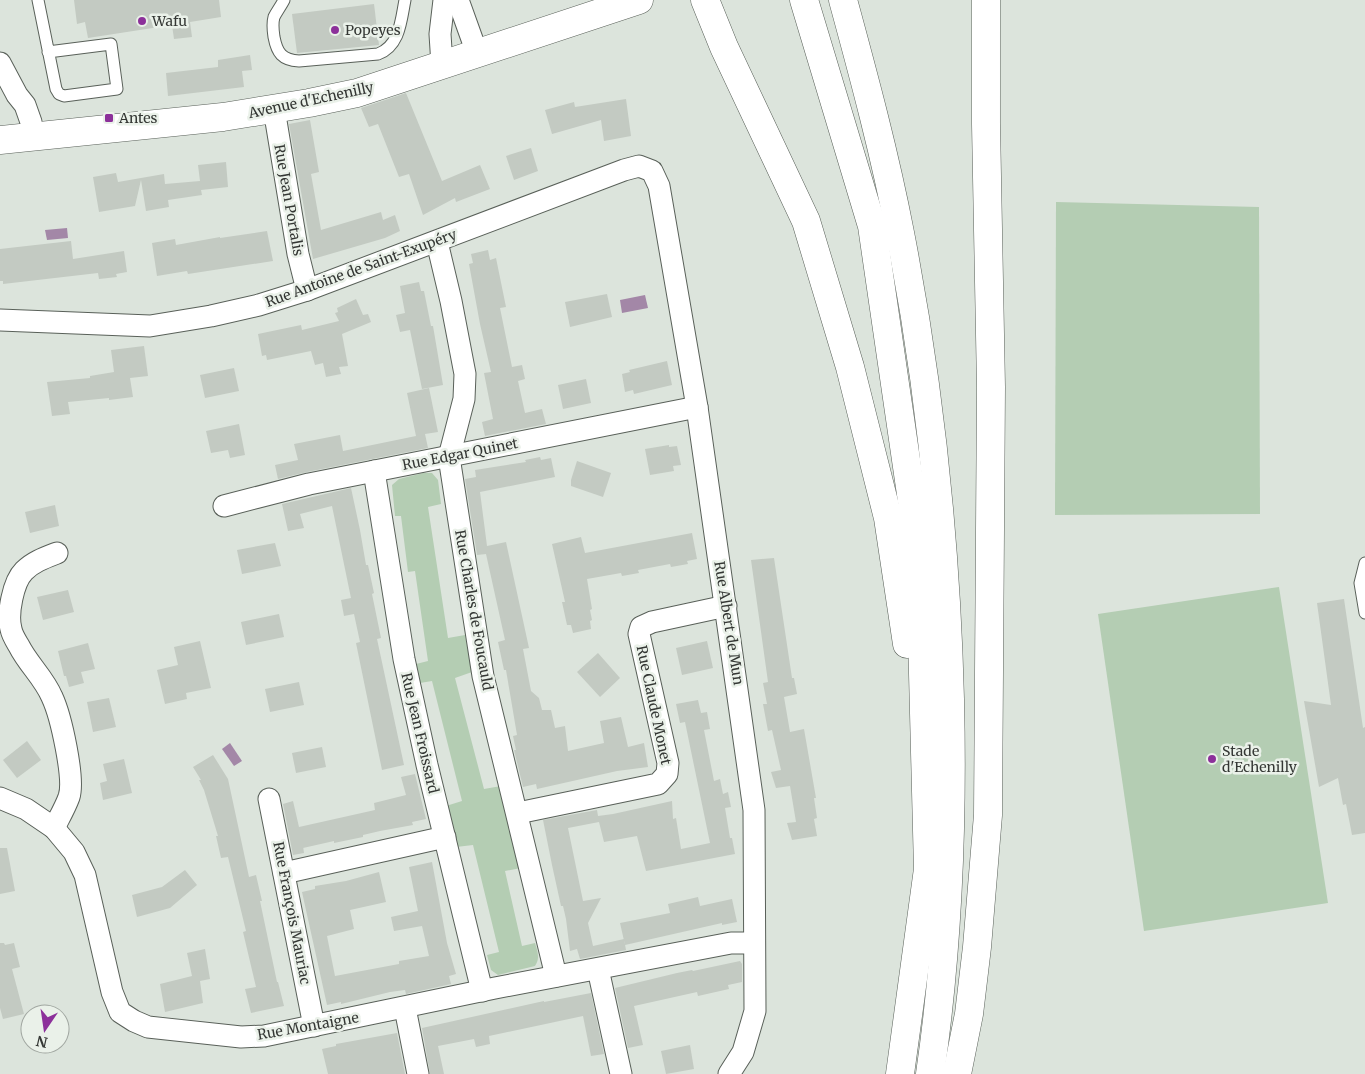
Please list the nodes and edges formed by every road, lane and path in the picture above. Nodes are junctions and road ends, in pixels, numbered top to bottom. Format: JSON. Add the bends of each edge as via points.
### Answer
{"nodes":[{"id":1,"x":38,"y":0,"type":"edge"},
{"id":2,"x":284,"y":0,"type":"edge"},
{"id":3,"x":405,"y":0,"type":"edge"},
{"id":4,"x":444,"y":0,"type":"edge"},
{"id":5,"x":458,"y":0,"type":"edge"},
{"id":6,"x":639,"y":0,"type":"edge"},
{"id":7,"x":705,"y":0,"type":"edge"},
{"id":8,"x":804,"y":0,"type":"edge"},
{"id":9,"x":843,"y":0,"type":"edge"},
{"id":10,"x":986,"y":0,"type":"edge"},
{"id":11,"x":48,"y":52,"type":"junction"},
{"id":12,"x":477,"y":53,"type":"junction"},
{"id":13,"x":0,"y":63,"type":"edge"},
{"id":14,"x":442,"y":65,"type":"junction"},
{"id":15,"x":8,"y":93,"type":"edge"},
{"id":16,"x":274,"y":109,"type":"junction"},
{"id":17,"x":33,"y":137,"type":"junction"},
{"id":18,"x":0,"y":140,"type":"edge"},
{"id":19,"x":652,"y":171,"type":"joint"},
{"id":20,"x":436,"y":242,"type":"junction"},
{"id":21,"x":306,"y":290,"type":"junction"},
{"id":22,"x":0,"y":320,"type":"edge"},
{"id":23,"x":697,"y":407,"type":"junction"},
{"id":24,"x":449,"y":457,"type":"junction"},
{"id":25,"x":374,"y":472,"type":"junction"},
{"id":26,"x":224,"y":506,"type":"dead end"},
{"id":27,"x":57,"y":554,"type":"dead end"},
{"id":28,"x":1365,"y":564,"type":"edge"},
{"id":29,"x":726,"y":606,"type":"junction"},
{"id":30,"x":1365,"y":608,"type":"edge"},
{"id":31,"x":925,"y":759,"type":"junction"},
{"id":32,"x":0,"y":798,"type":"edge"},
{"id":33,"x":269,"y":799,"type":"dead end"},
{"id":34,"x":518,"y":813,"type":"junction"},
{"id":35,"x":54,"y":828,"type":"junction"},
{"id":36,"x":444,"y":837,"type":"junction"},
{"id":37,"x":284,"y":873,"type":"junction"},
{"id":38,"x":754,"y":943,"type":"junction"},
{"id":39,"x":598,"y":969,"type":"junction"},
{"id":40,"x":556,"y":976,"type":"junction"},
{"id":41,"x":482,"y":991,"type":"junction"},
{"id":42,"x":405,"y":1008,"type":"junction"},
{"id":43,"x":314,"y":1026,"type":"junction"},
{"id":44,"x":418,"y":1074,"type":"edge"},
{"id":45,"x":622,"y":1074,"type":"edge"},
{"id":46,"x":729,"y":1074,"type":"edge"},
{"id":47,"x":900,"y":1074,"type":"edge"},
{"id":48,"x":930,"y":1074,"type":"edge"},
{"id":49,"x":957,"y":1074,"type":"edge"}],
"edges":[{"from":1,"to":11,"type":"lane"},
{"from":2,"to":3,"type":"lane","via":[[272,25],[276,46],[282,58],[290,61],[387,51],[394,43]]},
{"from":4,"to":14,"type":"street","via":[[440,34]]},
{"from":5,"to":12,"type":"street"},
{"from":6,"to":12,"type":"main road","name":"Avenue d'Echenilly"},
{"from":7,"to":31,"type":"main road","via":[[806,221],[850,367],[888,518]]},
{"from":8,"to":31,"type":"main road","via":[[872,226],[920,556]]},
{"from":9,"to":48,"type":"main road","via":[[900,232],[932,436],[944,567],[951,760],[950,855]]},
{"from":10,"to":49,"type":"main road","via":[[990,387],[988,815],[978,947]]},
{"from":11,"to":11,"type":"lane","via":[[59,94],[117,89],[111,44]]},
{"from":12,"to":14,"type":"main road","name":"Avenue d'Echenilly"},
{"from":13,"to":15,"type":"street"},
{"from":14,"to":16,"type":"main road","name":"Avenue d'Echenilly","via":[[357,93]]},
{"from":15,"to":17,"type":"street","via":[[25,105]]},
{"from":16,"to":17,"type":"main road","name":"Avenue d'Echenilly"},
{"from":16,"to":21,"type":"street","name":"Rue Jean Portalis"},
{"from":17,"to":18,"type":"main road","name":"Avenue d'Echenilly"},
{"from":19,"to":20,"type":"street","name":"Rue Antoine de Saint-Exupéry","via":[[639,166],[624,170]]},
{"from":19,"to":23,"type":"street","name":"Rue Albert de Mun","via":[[659,186]]},
{"from":20,"to":21,"type":"street","name":"Rue Antoine de Saint-Exupéry"},
{"from":20,"to":24,"type":"street","name":"Rue Charles de Foucauld","via":[[464,374],[464,399]]},
{"from":21,"to":22,"type":"street","name":"Rue Antoine de Saint-Exupéry","via":[[259,305],[150,326]]},
{"from":23,"to":24,"type":"street","name":"Rue Edgar Quinet"},
{"from":23,"to":29,"type":"street","name":"Rue Albert de Mun"},
{"from":24,"to":25,"type":"street","name":"Rue Edgar Quinet"},
{"from":24,"to":34,"type":"street","name":"Rue Charles de Foucauld","via":[[483,676]]},
{"from":25,"to":26,"type":"street","name":"Rue Edgar Quinet","via":[[309,484]]},
{"from":25,"to":36,"type":"street","name":"Rue Jean Froissard","via":[[404,660]]},
{"from":27,"to":35,"type":"street","via":[[38,560],[22,572],[10,612],[10,628],[52,697],[68,758],[70,796]]},
{"from":28,"to":30,"type":"lane","via":[[1360,583]]},
{"from":29,"to":34,"type":"street","name":"Rue Claude Monet","via":[[641,627],[639,634],[668,763],[667,774],[658,784]]},
{"from":29,"to":38,"type":"street","name":"Rue Albert de Mun","via":[[754,810]]},
{"from":31,"to":47,"type":"main road","via":[[928,869]]},
{"from":32,"to":35,"type":"street","name":"Rue Montaigne","via":[[26,808]]},
{"from":33,"to":37,"type":"street","name":"Rue François Mauriac"},
{"from":34,"to":40,"type":"street","name":"Rue Charles de Foucauld"},
{"from":35,"to":43,"type":"street","name":"Rue Montaigne","via":[[74,852],[85,875],[112,992],[120,1012],[148,1027],[241,1037]]},
{"from":36,"to":37,"type":"street"},
{"from":36,"to":41,"type":"street","name":"Rue Jean Froissard"},
{"from":37,"to":43,"type":"street","name":"Rue François Mauriac"},
{"from":38,"to":39,"type":"street","name":"Rue Montaigne","via":[[731,943]]},
{"from":38,"to":46,"type":"street","name":"Rue Albert de Mun","via":[[754,1011],[743,1052]]},
{"from":39,"to":40,"type":"street","name":"Rue Montaigne"},
{"from":39,"to":45,"type":"street"},
{"from":40,"to":41,"type":"street","name":"Rue Montaigne"},
{"from":41,"to":42,"type":"street","name":"Rue Montaigne"},
{"from":42,"to":43,"type":"street","name":"Rue Montaigne"},
{"from":42,"to":44,"type":"street"}]}
